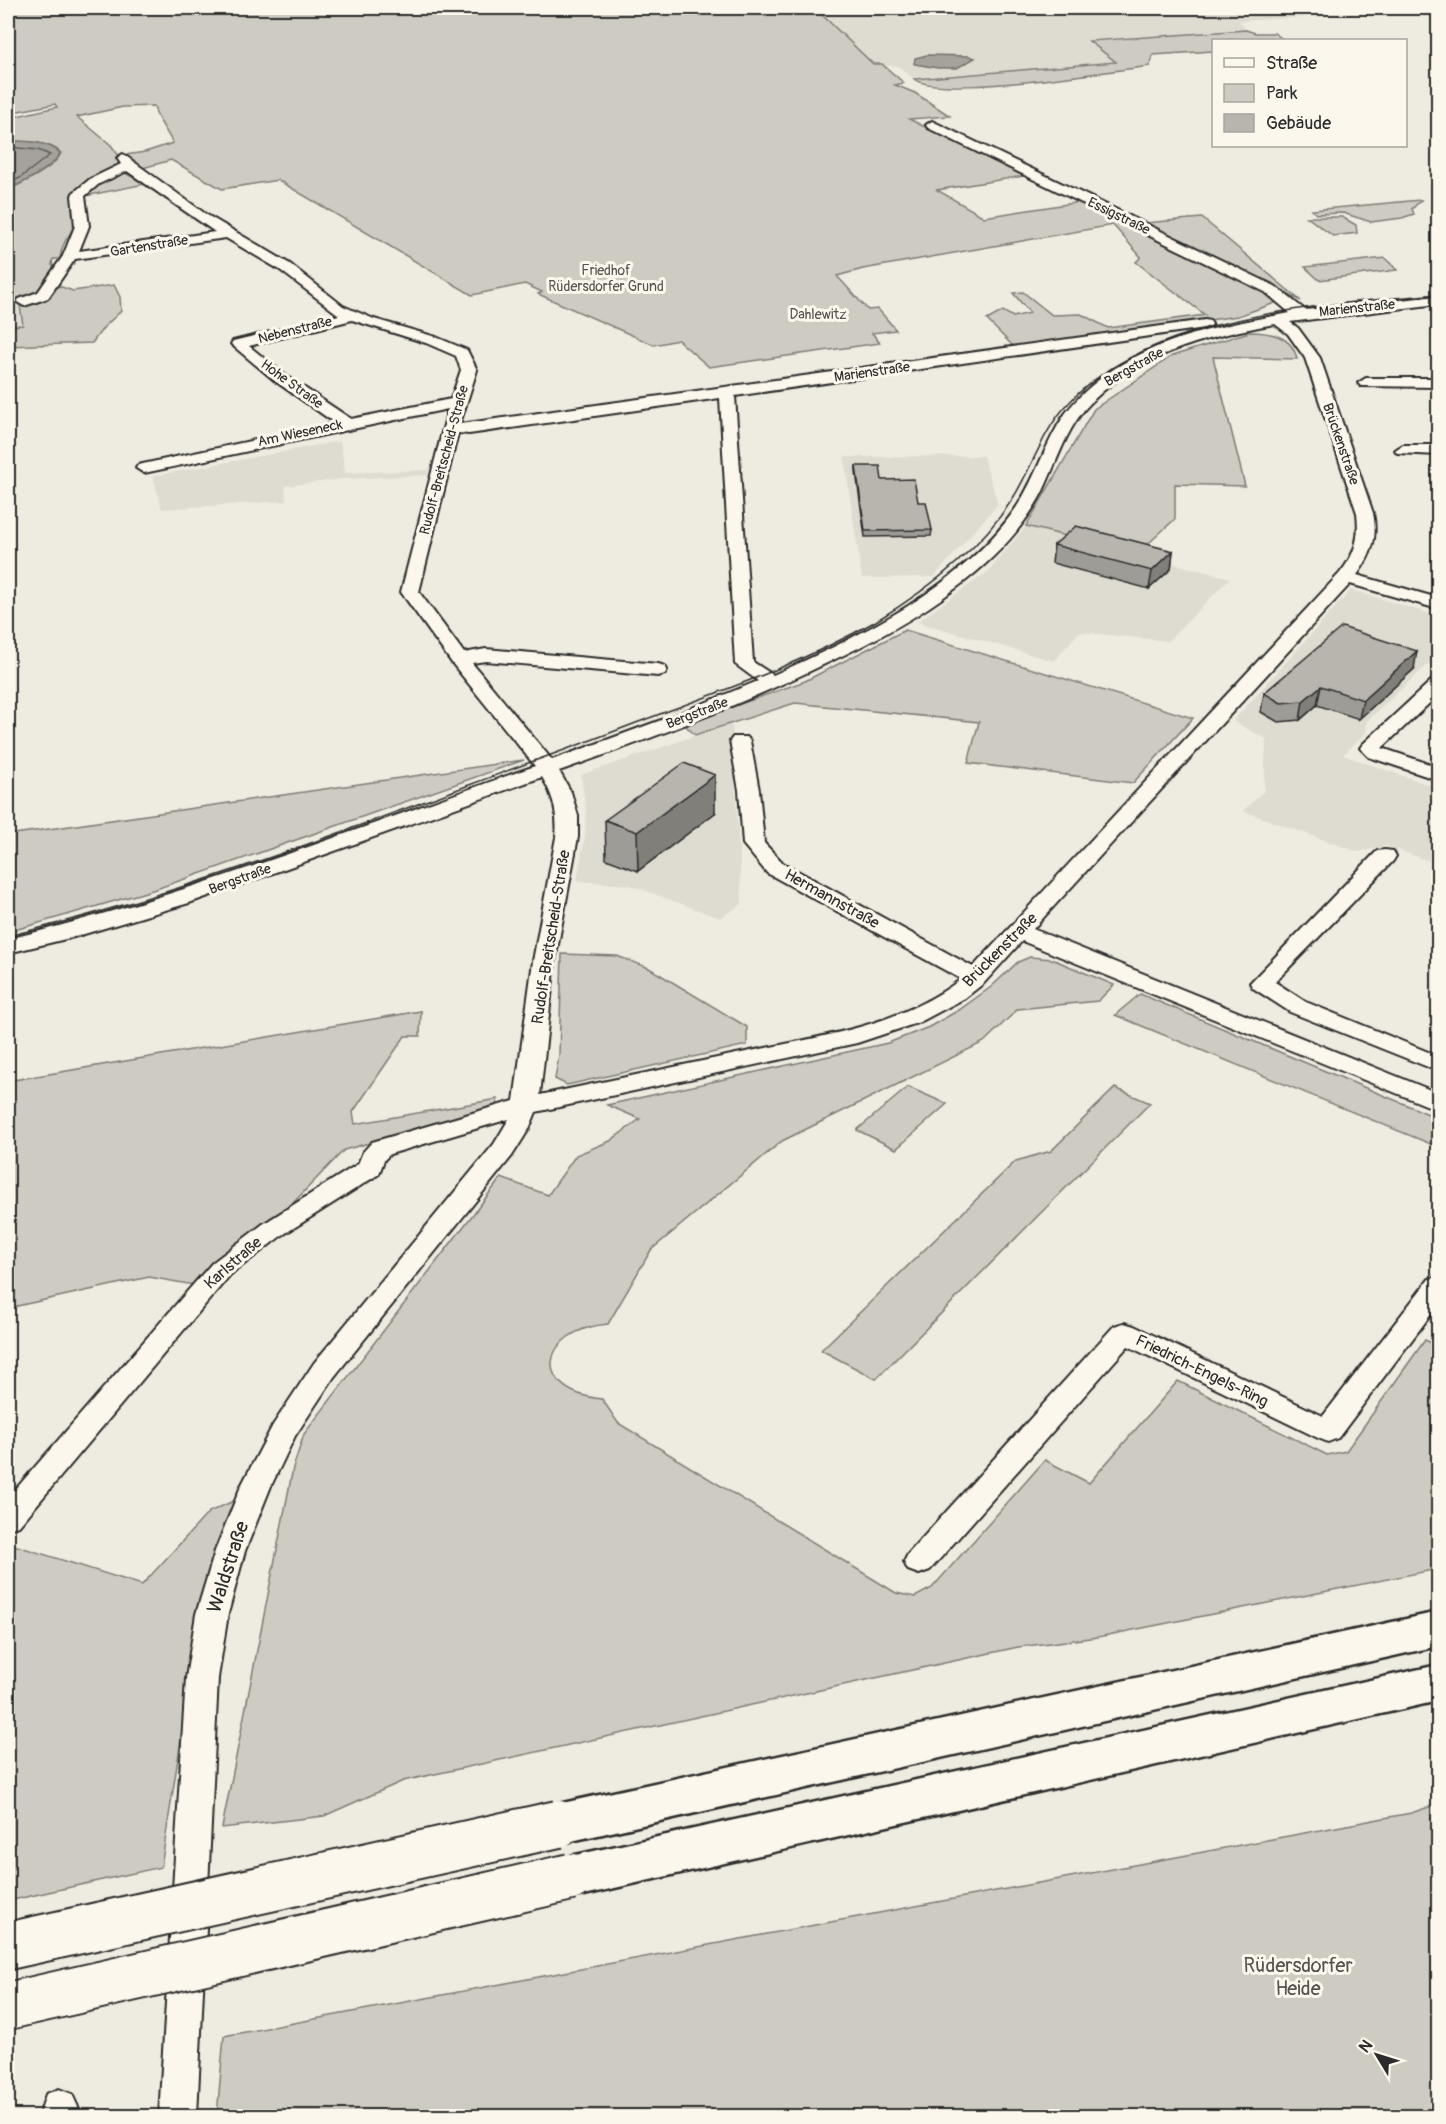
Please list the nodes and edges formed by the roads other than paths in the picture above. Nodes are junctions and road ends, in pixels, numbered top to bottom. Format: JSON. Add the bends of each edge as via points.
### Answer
{"nodes":[{"id":1,"x":932,"y":125,"type":"dead end"},
{"id":2,"x":227,"y":234,"type":"junction"},
{"id":3,"x":70,"y":256,"type":"junction"},
{"id":4,"x":1438,"y":300,"type":"edge"},
{"id":5,"x":24,"y":303,"type":"dead end"},
{"id":6,"x":1283,"y":311,"type":"junction"},
{"id":7,"x":352,"y":316,"type":"junction"},
{"id":8,"x":238,"y":344,"type":"joint"},
{"id":9,"x":1366,"y":383,"type":"dead end"},
{"id":10,"x":1438,"y":383,"type":"edge"},
{"id":11,"x":724,"y":392,"type":"junction"},
{"id":12,"x":457,"y":404,"type":"junction"},
{"id":13,"x":346,"y":423,"type":"junction"},
{"id":14,"x":453,"y":428,"type":"junction"},
{"id":15,"x":1403,"y":450,"type":"dead end"},
{"id":16,"x":1438,"y":450,"type":"edge"},
{"id":17,"x":144,"y":468,"type":"dead end"},
{"id":18,"x":1346,"y":577,"type":"junction"},
{"id":19,"x":1436,"y":601,"type":"edge"},
{"id":20,"x":459,"y":659,"type":"junction"},
{"id":21,"x":658,"y":670,"type":"dead end"},
{"id":22,"x":773,"y":683,"type":"junction"},
{"id":23,"x":1438,"y":685,"type":"edge"},
{"id":24,"x":741,"y":741,"type":"dead end"},
{"id":25,"x":546,"y":769,"type":"junction"},
{"id":26,"x":1438,"y":774,"type":"edge"},
{"id":27,"x":1385,"y":856,"type":"dead end"},
{"id":28,"x":1020,"y":932,"type":"junction"},
{"id":29,"x":8,"y":946,"type":"edge"},
{"id":30,"x":976,"y":978,"type":"junction"},
{"id":31,"x":1438,"y":1064,"type":"edge"},
{"id":32,"x":1438,"y":1102,"type":"edge"},
{"id":33,"x":526,"y":1106,"type":"junction"},
{"id":34,"x":1438,"y":1286,"type":"edge"},
{"id":35,"x":8,"y":1518,"type":"edge"},
{"id":36,"x":919,"y":1562,"type":"dead end"},
{"id":37,"x":1438,"y":1629,"type":"edge"},
{"id":38,"x":1438,"y":1683,"type":"edge"},
{"id":39,"x":8,"y":1946,"type":"edge"},
{"id":40,"x":8,"y":2006,"type":"edge"},
{"id":41,"x":178,"y":2116,"type":"edge"}],
"edges":[{"from":1,"to":6,"type":"street","name":"Essigstraße","via":[[1270,289]]},
{"from":2,"to":3,"type":"street","name":"Gartenstraße"},
{"from":2,"to":3,"type":"street","name":"Rudolf-Breitscheid-Straße","via":[[125,162],[78,196],[82,226]]},
{"from":2,"to":7,"type":"street","name":"Rudolf-Breitscheid-Straße","via":[[285,267]]},
{"from":3,"to":5,"type":"street","via":[[43,295]]},
{"from":4,"to":6,"type":"street","name":"Marienstraße","via":[[1302,315]]},
{"from":6,"to":11,"type":"street","name":"Marienstraße"},
{"from":6,"to":18,"type":"street","name":"Brückenstraße","via":[[1312,358],[1365,513],[1365,550]]},
{"from":6,"to":22,"type":"street","name":"Bergstraße","via":[[1183,342],[1141,360],[1094,390],[1059,436],[1027,505],[972,567],[911,611]]},
{"from":7,"to":8,"type":"street","name":"Nebenstraße"},
{"from":7,"to":12,"type":"street","name":"Rudolf-Breitscheid-Straße","via":[[462,353],[469,370]]},
{"from":8,"to":13,"type":"street","name":"Hohe Straße"},
{"from":9,"to":10,"type":"street"},
{"from":11,"to":14,"type":"street","name":"Marienstraße","via":[[469,429]]},
{"from":11,"to":22,"type":"street","via":[[729,398],[744,664]]},
{"from":12,"to":13,"type":"street","name":"Am Wieseneck"},
{"from":12,"to":14,"type":"street","name":"Rudolf-Breitscheid-Straße"},
{"from":13,"to":17,"type":"street","name":"Am Wieseneck"},
{"from":14,"to":20,"type":"street","name":"Rudolf-Breitscheid-Straße","via":[[410,592]]},
{"from":15,"to":16,"type":"street"},
{"from":18,"to":19,"type":"street"},
{"from":18,"to":28,"type":"street","name":"Brückenstraße"},
{"from":20,"to":21,"type":"street","via":[[486,655]]},
{"from":20,"to":25,"type":"street","name":"Rudolf-Breitscheid-Straße"},
{"from":22,"to":25,"type":"street","name":"Bergstraße"},
{"from":23,"to":26,"type":"street","via":[[1370,748]]},
{"from":24,"to":30,"type":"street","name":"Hermannstraße","via":[[754,844],[775,868]]},
{"from":25,"to":29,"type":"street","name":"Bergstraße","via":[[180,900]]},
{"from":25,"to":33,"type":"street","name":"Rudolf-Breitscheid-Straße","via":[[564,800],[567,837],[544,961]]},
{"from":27,"to":31,"type":"street","via":[[1261,982],[1298,1007]]},
{"from":28,"to":30,"type":"street","name":"Brückenstraße"},
{"from":28,"to":32,"type":"street"},
{"from":30,"to":33,"type":"street","name":"Brückenstraße","via":[[912,1017],[857,1036]]},
{"from":33,"to":35,"type":"street","name":"Karlstraße","via":[[381,1148],[372,1158],[370,1168],[233,1259],[197,1295]]},
{"from":33,"to":41,"type":"street","name":"Waldstraße","via":[[518,1129],[503,1150],[324,1370],[283,1432],[230,1551],[212,1614],[202,1678]]},
{"from":34,"to":36,"type":"street","name":"Friedrich-Engels-Ring","via":[[1328,1431],[1124,1333]]},
{"from":37,"to":39,"type":"highway","bridge":true},
{"from":38,"to":40,"type":"highway","bridge":true}]}
